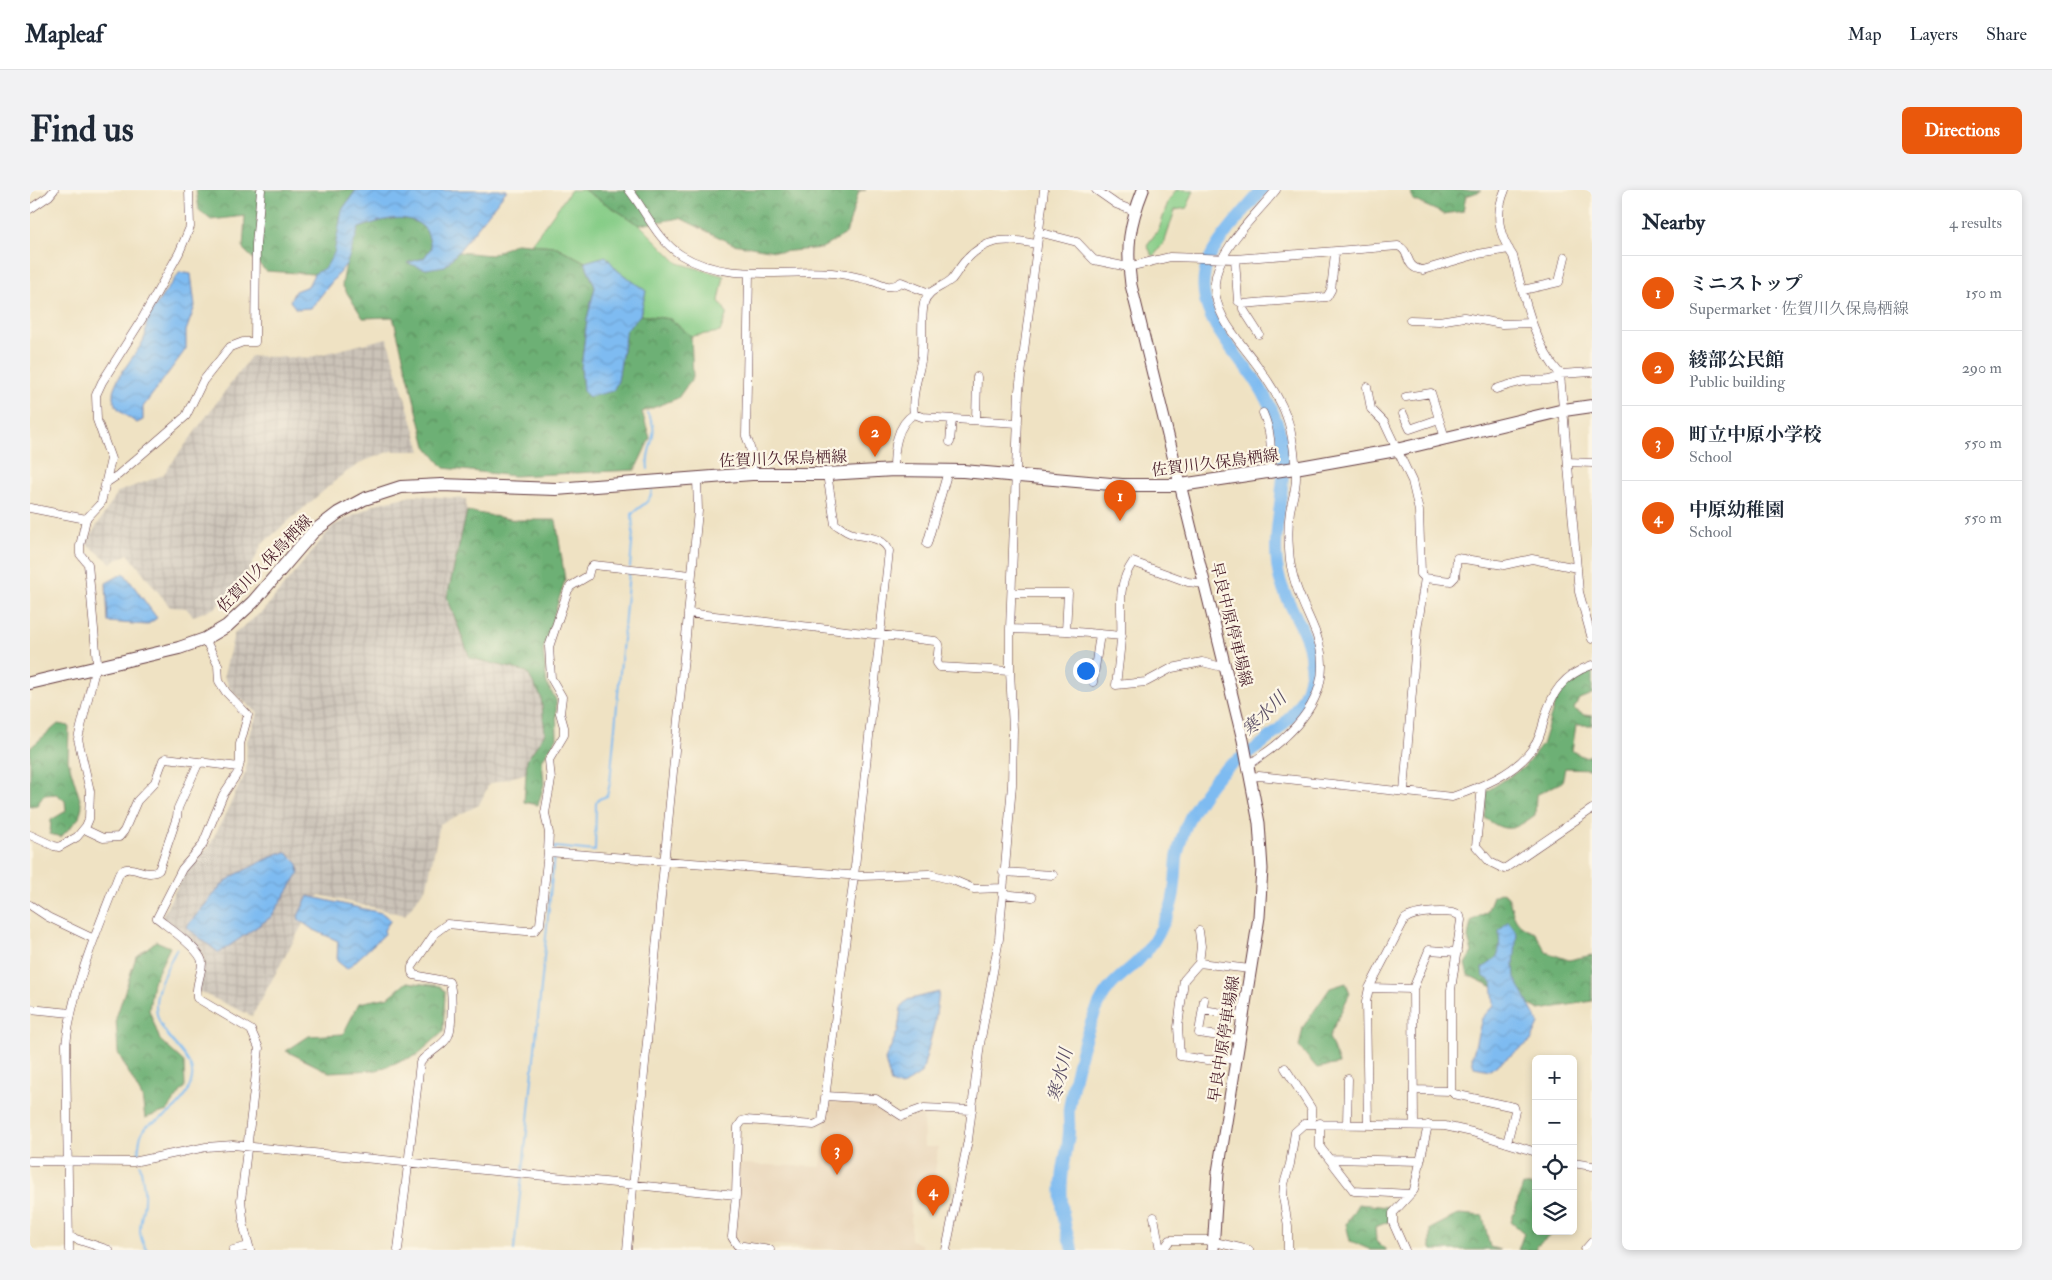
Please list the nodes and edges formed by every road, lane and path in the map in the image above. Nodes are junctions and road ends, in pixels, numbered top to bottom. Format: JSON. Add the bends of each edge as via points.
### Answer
{"nodes":[{"id":1,"x":54,"y":190,"type":"edge"},
{"id":2,"x":189,"y":190,"type":"edge"},
{"id":3,"x":261,"y":190,"type":"edge"},
{"id":4,"x":628,"y":190,"type":"edge"},
{"id":5,"x":1044,"y":190,"type":"edge"},
{"id":6,"x":1096,"y":190,"type":"edge"},
{"id":7,"x":1143,"y":190,"type":"edge"},
{"id":8,"x":1276,"y":190,"type":"edge"},
{"id":9,"x":1505,"y":190,"type":"edge"},
{"id":10,"x":1106,"y":193,"type":"edge"},
{"id":11,"x":30,"y":209,"type":"edge"},
{"id":12,"x":1134,"y":211,"type":"junction"},
{"id":13,"x":1038,"y":232,"type":"junction"},
{"id":14,"x":1036,"y":244,"type":"junction"},
{"id":15,"x":1509,"y":249,"type":"junction"},
{"id":16,"x":1335,"y":253,"type":"junction"},
{"id":17,"x":1565,"y":258,"type":"dead end"},
{"id":18,"x":1222,"y":259,"type":"junction"},
{"id":19,"x":1235,"y":259,"type":"junction"},
{"id":20,"x":1128,"y":267,"type":"junction"},
{"id":21,"x":748,"y":273,"type":"junction"},
{"id":22,"x":1523,"y":290,"type":"junction"},
{"id":23,"x":928,"y":293,"type":"junction"},
{"id":24,"x":1243,"y":304,"type":"junction"},
{"id":25,"x":1410,"y":320,"type":"dead end"},
{"id":26,"x":1532,"y":323,"type":"junction"},
{"id":27,"x":1259,"y":334,"type":"dead end"},
{"id":28,"x":1592,"y":372,"type":"edge"},
{"id":29,"x":1560,"y":374,"type":"junction"},
{"id":30,"x":977,"y":378,"type":"dead end"},
{"id":31,"x":1367,"y":387,"type":"dead end"},
{"id":32,"x":1496,"y":389,"type":"dead end"},
{"id":33,"x":1406,"y":398,"type":"dead end"},
{"id":34,"x":1592,"y":406,"type":"edge"},
{"id":35,"x":1564,"y":410,"type":"junction"},
{"id":36,"x":1262,"y":413,"type":"dead end"},
{"id":37,"x":914,"y":414,"type":"junction"},
{"id":38,"x":1404,"y":414,"type":"dead end"},
{"id":39,"x":952,"y":419,"type":"junction"},
{"id":40,"x":1439,"y":419,"type":"junction"},
{"id":41,"x":976,"y":420,"type":"junction"},
{"id":42,"x":1018,"y":423,"type":"junction"},
{"id":43,"x":1445,"y":438,"type":"junction"},
{"id":44,"x":950,"y":442,"type":"dead end"},
{"id":45,"x":1396,"y":450,"type":"junction"},
{"id":46,"x":1568,"y":462,"type":"junction"},
{"id":47,"x":1592,"y":463,"type":"edge"},
{"id":48,"x":1295,"y":468,"type":"junction"},
{"id":49,"x":894,"y":470,"type":"junction"},
{"id":50,"x":948,"y":471,"type":"junction"},
{"id":51,"x":1271,"y":472,"type":"junction"},
{"id":52,"x":752,"y":474,"type":"junction"},
{"id":53,"x":827,"y":474,"type":"junction"},
{"id":54,"x":1017,"y":475,"type":"junction"},
{"id":55,"x":697,"y":478,"type":"junction"},
{"id":56,"x":106,"y":483,"type":"junction"},
{"id":57,"x":1181,"y":485,"type":"junction"},
{"id":58,"x":30,"y":508,"type":"edge"},
{"id":59,"x":86,"y":519,"type":"junction"},
{"id":60,"x":926,"y":544,"type":"dead end"},
{"id":61,"x":1577,"y":568,"type":"junction"},
{"id":62,"x":692,"y":575,"type":"junction"},
{"id":63,"x":1425,"y":578,"type":"junction"},
{"id":64,"x":1205,"y":584,"type":"junction"},
{"id":65,"x":1012,"y":593,"type":"junction"},
{"id":66,"x":688,"y":612,"type":"junction"},
{"id":67,"x":1589,"y":623,"type":"edge"},
{"id":68,"x":1010,"y":629,"type":"junction"},
{"id":69,"x":1066,"y":631,"type":"junction"},
{"id":70,"x":880,"y":634,"type":"junction"},
{"id":71,"x":1100,"y":634,"type":"junction"},
{"id":72,"x":1122,"y":636,"type":"junction"},
{"id":73,"x":205,"y":639,"type":"junction"},
{"id":74,"x":1592,"y":639,"type":"edge"},
{"id":75,"x":1592,"y":665,"type":"edge"},
{"id":76,"x":1226,"y":668,"type":"junction"},
{"id":77,"x":95,"y":669,"type":"junction"},
{"id":78,"x":1010,"y":671,"type":"junction"},
{"id":79,"x":1093,"y":682,"type":"dead end"},
{"id":80,"x":30,"y":683,"type":"edge"},
{"id":81,"x":203,"y":762,"type":"junction"},
{"id":82,"x":239,"y":767,"type":"junction"},
{"id":83,"x":1249,"y":771,"type":"junction"},
{"id":84,"x":1482,"y":786,"type":"junction"},
{"id":85,"x":1404,"y":791,"type":"junction"},
{"id":86,"x":1592,"y":809,"type":"edge"},
{"id":87,"x":84,"y":829,"type":"junction"},
{"id":88,"x":30,"y":835,"type":"edge"},
{"id":89,"x":548,"y":852,"type":"junction"},
{"id":90,"x":663,"y":862,"type":"junction"},
{"id":91,"x":1004,"y":872,"type":"junction"},
{"id":92,"x":1053,"y":875,"type":"dead end"},
{"id":93,"x":854,"y":876,"type":"junction"},
{"id":94,"x":1003,"y":891,"type":"junction"},
{"id":95,"x":1032,"y":898,"type":"dead end"},
{"id":96,"x":30,"y":905,"type":"edge"},
{"id":97,"x":1199,"y":931,"type":"dead end"},
{"id":98,"x":94,"y":939,"type":"junction"},
{"id":99,"x":1457,"y":952,"type":"junction"},
{"id":100,"x":1199,"y":963,"type":"junction"},
{"id":101,"x":1250,"y":969,"type":"junction"},
{"id":102,"x":1369,"y":988,"type":"junction"},
{"id":103,"x":1413,"y":989,"type":"junction"},
{"id":104,"x":1204,"y":1000,"type":"dead end"},
{"id":105,"x":30,"y":1009,"type":"edge"},
{"id":106,"x":1203,"y":1010,"type":"junction"},
{"id":107,"x":71,"y":1013,"type":"junction"},
{"id":108,"x":1243,"y":1016,"type":"junction"},
{"id":109,"x":1239,"y":1039,"type":"junction"},
{"id":110,"x":1236,"y":1059,"type":"junction"},
{"id":111,"x":1285,"y":1068,"type":"dead end"},
{"id":112,"x":1348,"y":1079,"type":"dead end"},
{"id":113,"x":1414,"y":1090,"type":"junction"},
{"id":114,"x":1451,"y":1090,"type":"junction"},
{"id":115,"x":826,"y":1096,"type":"junction"},
{"id":116,"x":972,"y":1110,"type":"junction"},
{"id":117,"x":1315,"y":1123,"type":"junction"},
{"id":118,"x":1347,"y":1124,"type":"junction"},
{"id":119,"x":1368,"y":1124,"type":"junction"},
{"id":120,"x":1414,"y":1125,"type":"junction"},
{"id":121,"x":1428,"y":1125,"type":"junction"},
{"id":122,"x":1507,"y":1142,"type":"junction"},
{"id":123,"x":247,"y":1146,"type":"junction"},
{"id":124,"x":1532,"y":1151,"type":"edge"},
{"id":125,"x":1330,"y":1159,"type":"junction"},
{"id":126,"x":30,"y":1161,"type":"edge"},
{"id":127,"x":1420,"y":1161,"type":"junction"},
{"id":128,"x":67,"y":1162,"type":"junction"},
{"id":129,"x":408,"y":1162,"type":"junction"},
{"id":130,"x":1577,"y":1164,"type":"edge"},
{"id":131,"x":1592,"y":1166,"type":"edge"},
{"id":132,"x":633,"y":1186,"type":"junction"},
{"id":133,"x":1410,"y":1194,"type":"junction"},
{"id":134,"x":736,"y":1195,"type":"junction"},
{"id":135,"x":1154,"y":1217,"type":"dead end"},
{"id":136,"x":70,"y":1237,"type":"junction"},
{"id":137,"x":1592,"y":1242,"type":"edge"},
{"id":138,"x":1217,"y":1246,"type":"edge"},
{"id":139,"x":249,"y":1248,"type":"edge"},
{"id":140,"x":69,"y":1250,"type":"edge"},
{"id":141,"x":109,"y":1250,"type":"edge"},
{"id":142,"x":233,"y":1250,"type":"edge"},
{"id":143,"x":398,"y":1250,"type":"edge"},
{"id":144,"x":626,"y":1250,"type":"edge"},
{"id":145,"x":770,"y":1250,"type":"edge"},
{"id":146,"x":946,"y":1250,"type":"edge"},
{"id":147,"x":1162,"y":1250,"type":"edge"},
{"id":148,"x":1249,"y":1250,"type":"edge"},
{"id":149,"x":1288,"y":1250,"type":"edge"},
{"id":150,"x":1405,"y":1250,"type":"edge"},
{"id":151,"x":1585,"y":1250,"type":"edge"}],
"edges":[{"from":1,"to":11,"type":"street"},
{"from":2,"to":56,"type":"street","via":[[190,227],[179,252],[96,395],[97,420],[111,459]]},
{"from":3,"to":56,"type":"street","via":[[256,244],[256,342],[230,347],[203,381],[186,416]]},
{"from":4,"to":21,"type":"street","via":[[665,241],[682,256],[713,267]]},
{"from":5,"to":13,"type":"street"},
{"from":6,"to":10,"type":"street"},
{"from":7,"to":12,"type":"main road","name":"早良中原停車場線"},
{"from":8,"to":18,"type":"street"},
{"from":9,"to":15,"type":"street","via":[[1498,218]]},
{"from":10,"to":12,"type":"street"},
{"from":12,"to":20,"type":"main road","name":"早良中原停車場線","via":[[1128,241]]},
{"from":13,"to":14,"type":"street"},
{"from":13,"to":20,"type":"street","via":[[1077,242],[1094,260]]},
{"from":14,"to":23,"type":"street","via":[[1014,239],[986,245],[965,260],[949,281]]},
{"from":14,"to":42,"type":"street"},
{"from":15,"to":16,"type":"street","via":[[1423,270],[1410,265],[1404,250],[1398,246]]},
{"from":15,"to":22,"type":"street"},
{"from":16,"to":19,"type":"street"},
{"from":16,"to":24,"type":"street","via":[[1331,290],[1327,296]]},
{"from":17,"to":22,"type":"street","via":[[1559,282]]},
{"from":18,"to":19,"type":"street"},
{"from":18,"to":20,"type":"street","via":[[1170,256]]},
{"from":18,"to":48,"type":"street","via":[[1215,282],[1218,309],[1258,367],[1287,418]]},
{"from":19,"to":24,"type":"street","via":[[1238,300]]},
{"from":20,"to":57,"type":"main road","name":"早良中原停車場線"},
{"from":21,"to":23,"type":"street","via":[[834,273],[888,286],[902,282]]},
{"from":21,"to":52,"type":"street","via":[[746,436],[753,459]]},
{"from":22,"to":26,"type":"street"},
{"from":23,"to":37,"type":"street","via":[[924,303],[923,346]]},
{"from":24,"to":27,"type":"street"},
{"from":25,"to":26,"type":"street","via":[[1439,321],[1464,317],[1502,324]]},
{"from":26,"to":29,"type":"street"},
{"from":28,"to":29,"type":"street"},
{"from":29,"to":32,"type":"street","via":[[1557,378],[1525,381]]},
{"from":29,"to":35,"type":"street"},
{"from":30,"to":41,"type":"street"},
{"from":31,"to":45,"type":"street","via":[[1371,409],[1384,422]]},
{"from":33,"to":40,"type":"street","via":[[1431,393]]},
{"from":34,"to":35,"type":"main road","name":"佐賀川久保鳥栖線"},
{"from":35,"to":43,"type":"main road","name":"佐賀川久保鳥栖線"},
{"from":35,"to":46,"type":"street"},
{"from":36,"to":51,"type":"street","via":[[1271,441]]},
{"from":37,"to":39,"type":"street"},
{"from":37,"to":49,"type":"street","via":[[905,420],[898,437]]},
{"from":38,"to":40,"type":"street","via":[[1410,429]]},
{"from":39,"to":41,"type":"street"},
{"from":39,"to":44,"type":"street"},
{"from":40,"to":43,"type":"street"},
{"from":41,"to":42,"type":"street"},
{"from":42,"to":54,"type":"street"},
{"from":43,"to":45,"type":"main road","name":"佐賀川久保鳥栖線"},
{"from":45,"to":48,"type":"main road","name":"佐賀川久保鳥栖線"},
{"from":45,"to":63,"type":"street","via":[[1412,481],[1418,503],[1422,574]]},
{"from":46,"to":47,"type":"street"},
{"from":46,"to":61,"type":"street"},
{"from":48,"to":51,"type":"main road","name":"佐賀川久保鳥栖線"},
{"from":48,"to":83,"type":"street","via":[[1288,527],[1289,552],[1295,585],[1320,643],[1322,677],[1310,710]]},
{"from":49,"to":50,"type":"main road","name":"佐賀川久保鳥栖線"},
{"from":49,"to":53,"type":"main road","name":"佐賀川久保鳥栖線"},
{"from":50,"to":54,"type":"main road","name":"佐賀川久保鳥栖線"},
{"from":50,"to":60,"type":"street"},
{"from":51,"to":57,"type":"main road","name":"佐賀川久保鳥栖線"},
{"from":52,"to":53,"type":"main road","name":"佐賀川久保鳥栖線"},
{"from":52,"to":55,"type":"main road","name":"佐賀川久保鳥栖線"},
{"from":53,"to":70,"type":"street","via":[[836,524],[850,533],[878,539],[888,547]]},
{"from":54,"to":57,"type":"main road","name":"佐賀川久保鳥栖線","via":[[1122,485]]},
{"from":54,"to":65,"type":"street"},
{"from":55,"to":62,"type":"street","via":[[698,511]]},
{"from":55,"to":73,"type":"main road","name":"佐賀川久保鳥栖線","via":[[556,489],[441,485],[401,487],[364,499],[313,532],[253,602],[228,626]]},
{"from":56,"to":59,"type":"street","via":[[101,503]]},
{"from":57,"to":64,"type":"main road","name":"早良中原停車場線"},
{"from":58,"to":59,"type":"street"},
{"from":59,"to":77,"type":"street","via":[[79,550],[88,564]]},
{"from":61,"to":63,"type":"street","via":[[1532,559],[1504,565],[1457,558],[1455,577],[1451,581]]},
{"from":61,"to":67,"type":"street","via":[[1579,592]]},
{"from":62,"to":66,"type":"street"},
{"from":62,"to":89,"type":"street","via":[[593,566],[588,576],[568,590],[548,647],[551,678],[562,696],[560,713],[564,727],[562,742],[549,760],[551,780],[545,813],[549,832]]},
{"from":63,"to":85,"type":"street","via":[[1417,630]]},
{"from":64,"to":72,"type":"street","via":[[1188,582],[1133,562],[1126,572],[1120,594]]},
{"from":64,"to":76,"type":"main road","name":"早良中原停車場線"},
{"from":65,"to":68,"type":"street"},
{"from":65,"to":69,"type":"street","via":[[1068,593]]},
{"from":66,"to":70,"type":"street"},
{"from":66,"to":90,"type":"street"},
{"from":67,"to":74,"type":"street"},
{"from":68,"to":69,"type":"street"},
{"from":68,"to":78,"type":"street"},
{"from":69,"to":71,"type":"street"},
{"from":70,"to":78,"type":"street","via":[[938,642],[937,663],[940,667]]},
{"from":70,"to":93,"type":"street"},
{"from":71,"to":72,"type":"street"},
{"from":71,"to":79,"type":"street"},
{"from":72,"to":76,"type":"street","via":[[1116,685],[1146,682],[1172,668],[1202,662]]},
{"from":73,"to":77,"type":"main road","name":"佐賀川久保鳥栖線"},
{"from":73,"to":82,"type":"street","via":[[218,664],[219,681],[248,715],[240,744]]},
{"from":75,"to":84,"type":"street","via":[[1577,672],[1554,692],[1539,738],[1525,758]]},
{"from":76,"to":83,"type":"main road","name":"早良中原停車場線"},
{"from":77,"to":80,"type":"main road","name":"佐賀川久保鳥栖線"},
{"from":77,"to":87,"type":"street","via":[[78,739],[91,801]]},
{"from":78,"to":91,"type":"street","via":[[1012,785]]},
{"from":81,"to":82,"type":"street"},
{"from":81,"to":87,"type":"street","via":[[171,757],[163,760],[155,782],[137,801],[119,837],[103,838]]},
{"from":81,"to":98,"type":"street","via":[[198,764],[178,808],[159,870],[155,874],[122,870]]},
{"from":82,"to":123,"type":"street","via":[[202,846],[182,869],[157,918],[198,952],[202,962],[196,998],[251,1030],[259,1048]]},
{"from":83,"to":85,"type":"street","via":[[1259,776]]},
{"from":83,"to":101,"type":"main road","name":"早良中原停車場線","via":[[1259,823],[1262,869]]},
{"from":84,"to":85,"type":"street","via":[[1452,797]]},
{"from":84,"to":86,"type":"street","via":[[1476,846],[1490,862],[1504,869]]},
{"from":87,"to":88,"type":"street","via":[[59,847]]},
{"from":89,"to":90,"type":"street"},
{"from":89,"to":129,"type":"street","via":[[537,929],[526,931],[447,924],[435,934],[412,967],[414,975],[449,982],[452,994],[449,1034],[420,1063]]},
{"from":90,"to":93,"type":"street"},
{"from":90,"to":132,"type":"street"},
{"from":91,"to":92,"type":"street"},
{"from":91,"to":94,"type":"street"},
{"from":93,"to":94,"type":"street","via":[[929,874],[974,889]]},
{"from":93,"to":115,"type":"street"},
{"from":94,"to":95,"type":"street"},
{"from":94,"to":116,"type":"street","via":[[999,940]]},
{"from":96,"to":98,"type":"street"},
{"from":97,"to":100,"type":"street"},
{"from":98,"to":107,"type":"street"},
{"from":99,"to":102,"type":"street","via":[[1460,916],[1453,913],[1413,914],[1402,924]]},
{"from":99,"to":103,"type":"street","via":[[1429,950]]},
{"from":99,"to":114,"type":"street","via":[[1451,990]]},
{"from":100,"to":101,"type":"street"},
{"from":100,"to":110,"type":"street","via":[[1184,980],[1178,1027],[1180,1056]]},
{"from":101,"to":108,"type":"main road","name":"早良中原停車場線"},
{"from":102,"to":103,"type":"street"},
{"from":102,"to":119,"type":"street","via":[[1366,1002]]},
{"from":103,"to":113,"type":"street"},
{"from":104,"to":106,"type":"street"},
{"from":105,"to":107,"type":"street"},
{"from":106,"to":108,"type":"street"},
{"from":106,"to":109,"type":"street","via":[[1199,1033]]},
{"from":107,"to":128,"type":"street","via":[[66,1044]]},
{"from":108,"to":109,"type":"main road","name":"早良中原停車場線"},
{"from":109,"to":110,"type":"main road","name":"早良中原停車場線"},
{"from":110,"to":138,"type":"main road","name":"早良中原停車場線","via":[[1218,1172]]},
{"from":111,"to":117,"type":"street","via":[[1311,1108]]},
{"from":112,"to":118,"type":"street"},
{"from":113,"to":114,"type":"street"},
{"from":113,"to":120,"type":"street"},
{"from":114,"to":122,"type":"street","via":[[1454,1094],[1514,1108]]},
{"from":115,"to":116,"type":"street","via":[[876,1099],[902,1116],[924,1108]]},
{"from":115,"to":134,"type":"street","via":[[819,1124],[746,1120],[740,1123]]},
{"from":116,"to":146,"type":"street"},
{"from":117,"to":118,"type":"street"},
{"from":117,"to":125,"type":"street","via":[[1320,1147]]},
{"from":117,"to":149,"type":"street","via":[[1299,1127],[1295,1132],[1283,1197]]},
{"from":118,"to":119,"type":"street"},
{"from":119,"to":120,"type":"street"},
{"from":120,"to":121,"type":"street"},
{"from":121,"to":122,"type":"street"},
{"from":121,"to":127,"type":"street"},
{"from":122,"to":124,"type":"street"},
{"from":123,"to":128,"type":"street","via":[[206,1147],[145,1161]]},
{"from":123,"to":129,"type":"street"},
{"from":123,"to":139,"type":"street","via":[[241,1200]]},
{"from":125,"to":127,"type":"street"},
{"from":125,"to":133,"type":"street","via":[[1354,1191]]},
{"from":126,"to":128,"type":"street"},
{"from":127,"to":133,"type":"street","via":[[1414,1190]]},
{"from":128,"to":136,"type":"street"},
{"from":129,"to":132,"type":"street"},
{"from":129,"to":143,"type":"street"},
{"from":130,"to":131,"type":"street"},
{"from":132,"to":134,"type":"street"},
{"from":132,"to":144,"type":"street"},
{"from":133,"to":150,"type":"street","via":[[1393,1213],[1393,1223]]},
{"from":134,"to":145,"type":"street","via":[[733,1241],[737,1245]]},
{"from":135,"to":147,"type":"street"},
{"from":136,"to":140,"type":"street"},
{"from":136,"to":141,"type":"street"},
{"from":137,"to":151,"type":"street"},
{"from":138,"to":147,"type":"street","via":[[1170,1240]]},
{"from":138,"to":148,"type":"street"},
{"from":139,"to":142,"type":"street"}]}
